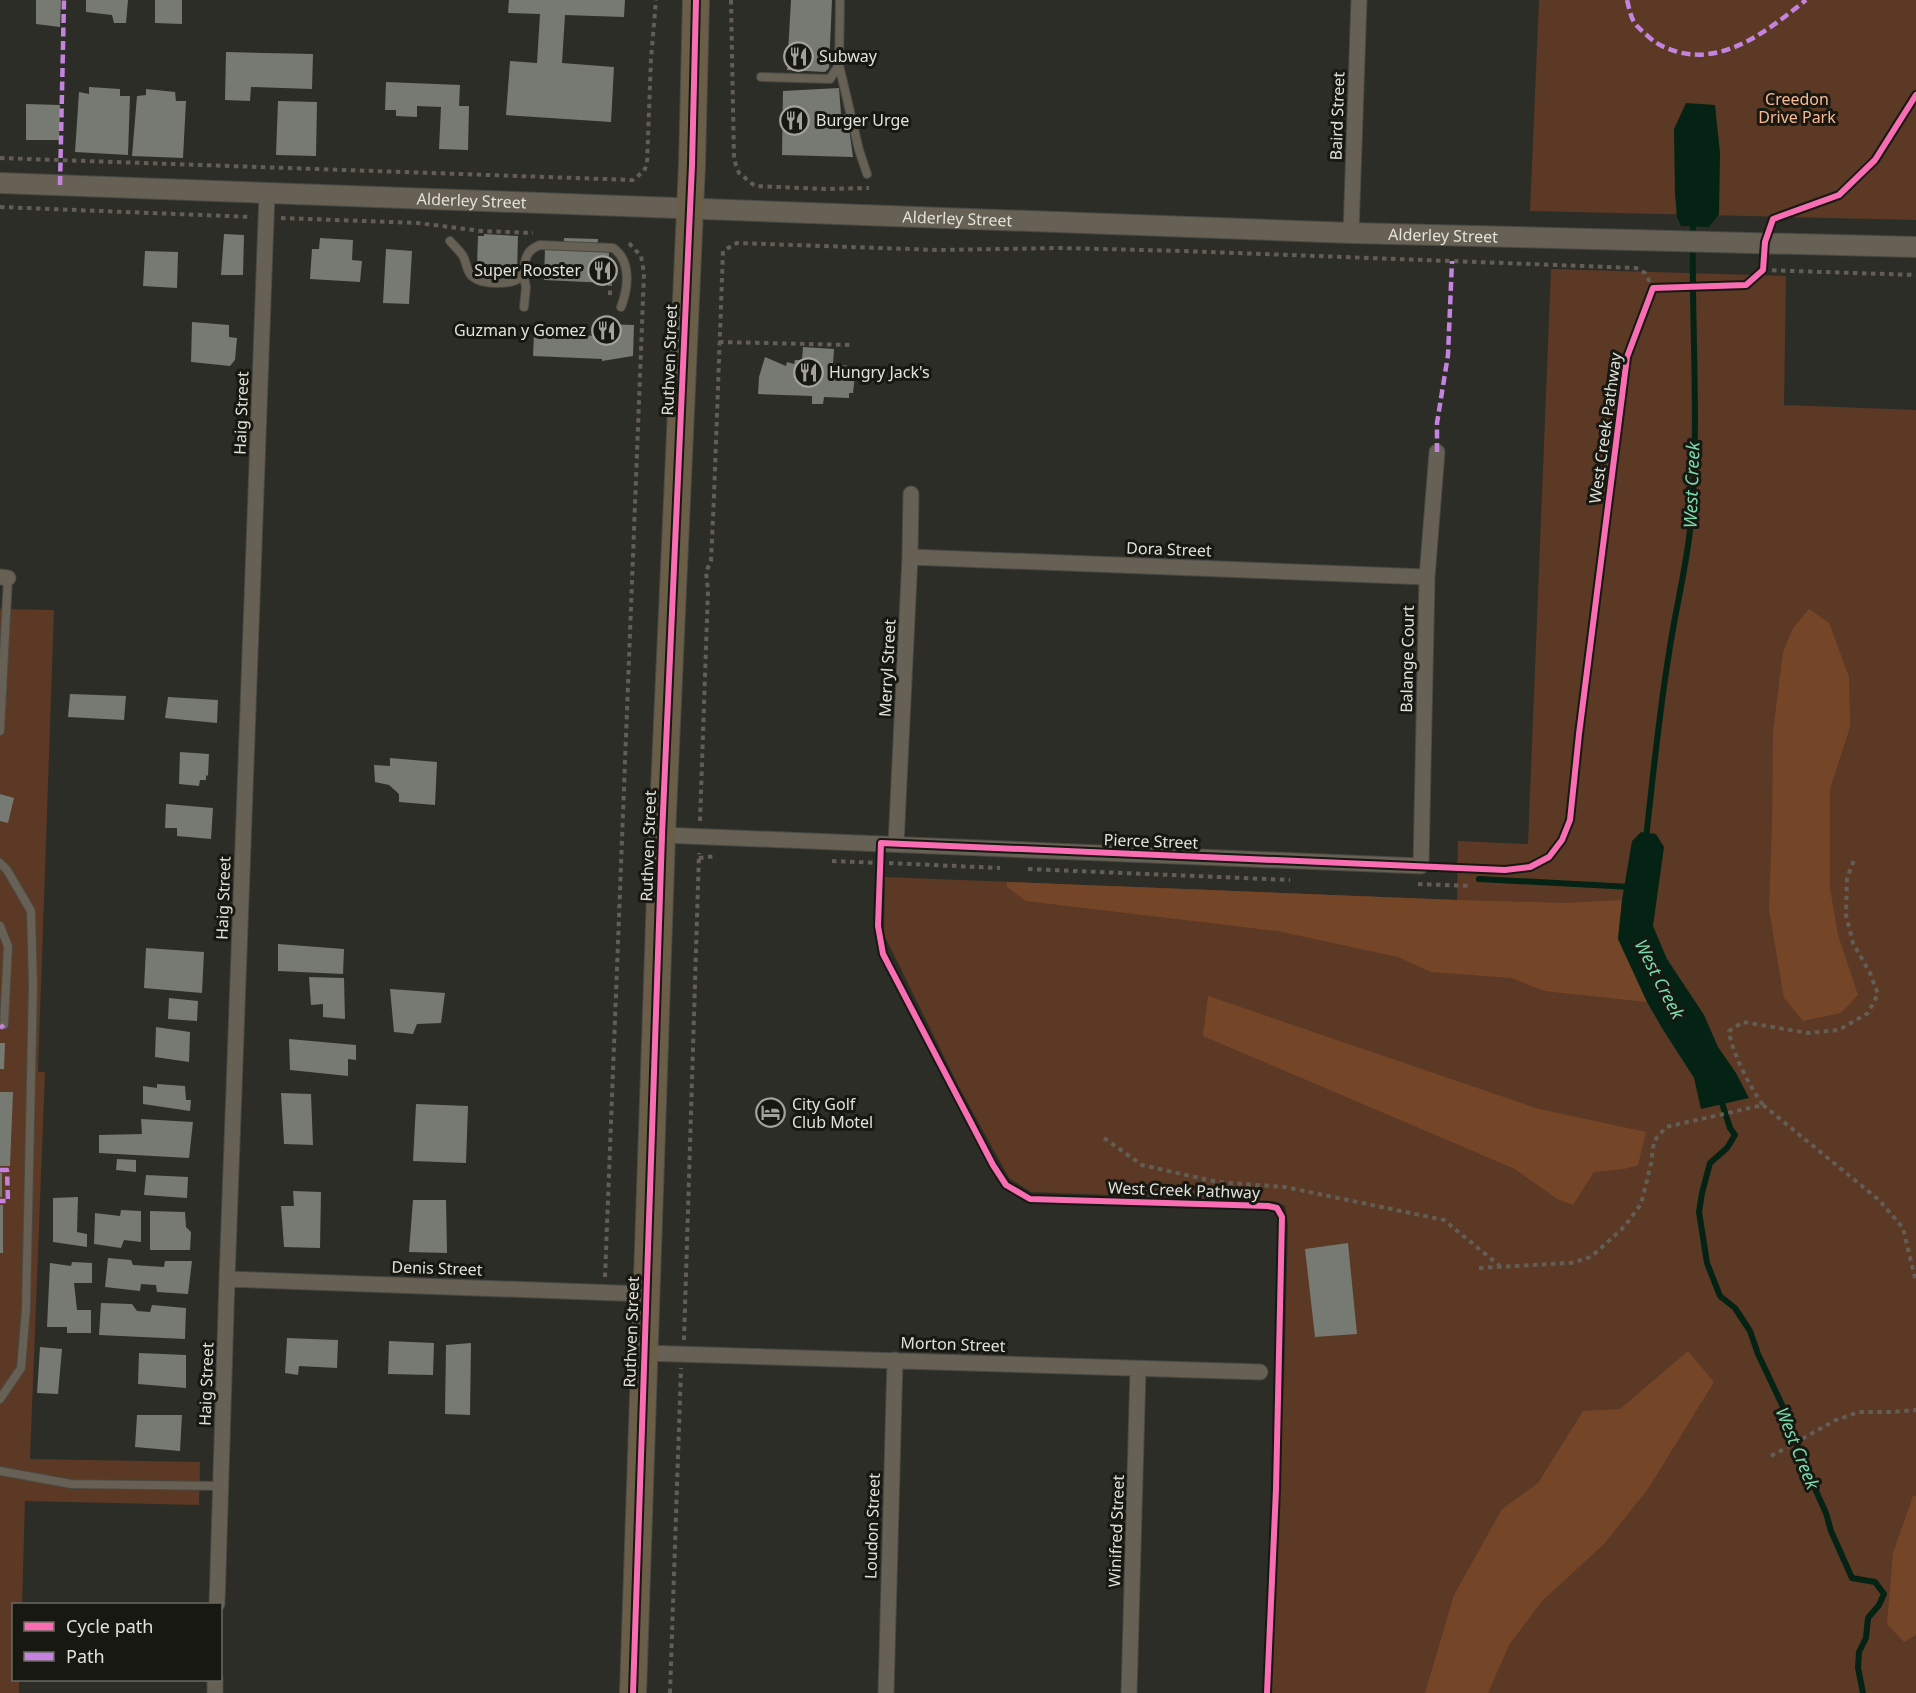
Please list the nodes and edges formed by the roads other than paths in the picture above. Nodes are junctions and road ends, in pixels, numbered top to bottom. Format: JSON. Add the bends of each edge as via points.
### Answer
{"nodes":[{"id":1,"x":696,"y":0,"type":"edge"},
{"id":2,"x":840,"y":0,"type":"edge"},
{"id":3,"x":1359,"y":0,"type":"edge"},
{"id":4,"x":839,"y":65,"type":"junction"},
{"id":5,"x":761,"y":77,"type":"dead end"},
{"id":6,"x":867,"y":174,"type":"dead end"},
{"id":7,"x":0,"y":183,"type":"edge"},
{"id":8,"x":267,"y":193,"type":"junction"},
{"id":9,"x":689,"y":209,"type":"junction"},
{"id":10,"x":1351,"y":232,"type":"junction"},
{"id":11,"x":450,"y":241,"type":"dead end"},
{"id":12,"x":1916,"y":247,"type":"edge"},
{"id":13,"x":523,"y":273,"type":"junction"},
{"id":14,"x":524,"y":307,"type":"dead end"},
{"id":15,"x":621,"y":307,"type":"dead end"},
{"id":16,"x":1437,"y":452,"type":"dead end"},
{"id":17,"x":911,"y":494,"type":"dead end"},
{"id":18,"x":910,"y":557,"type":"junction"},
{"id":19,"x":4,"y":577,"type":"edge"},
{"id":20,"x":1427,"y":577,"type":"junction"},
{"id":21,"x":0,"y":731,"type":"edge"},
{"id":22,"x":662,"y":835,"type":"junction"},
{"id":23,"x":894,"y":844,"type":"junction"},
{"id":24,"x":0,"y":863,"type":"edge"},
{"id":25,"x":1421,"y":866,"type":"joint"},
{"id":26,"x":0,"y":926,"type":"edge"},
{"id":27,"x":4,"y":1025,"type":"dead end"},
{"id":28,"x":227,"y":1279,"type":"junction"},
{"id":29,"x":645,"y":1294,"type":"junction"},
{"id":30,"x":644,"y":1353,"type":"junction"},
{"id":31,"x":895,"y":1360,"type":"junction"},
{"id":32,"x":1138,"y":1369,"type":"junction"},
{"id":33,"x":1260,"y":1372,"type":"dead end"},
{"id":34,"x":0,"y":1399,"type":"edge"},
{"id":35,"x":0,"y":1471,"type":"edge"},
{"id":36,"x":221,"y":1486,"type":"junction"},
{"id":37,"x":218,"y":1603,"type":"edge"},
{"id":38,"x":633,"y":1693,"type":"edge"},
{"id":39,"x":886,"y":1693,"type":"edge"},
{"id":40,"x":1129,"y":1693,"type":"edge"}],
"edges":[{"from":1,"to":9,"type":"highway","name":"Ruthven Street"},
{"from":2,"to":4,"type":"lane"},
{"from":3,"to":10,"type":"street","name":"Baird Street"},
{"from":4,"to":5,"type":"lane","via":[[830,79]]},
{"from":4,"to":6,"type":"lane"},
{"from":7,"to":8,"type":"street","name":"Alderley Street"},
{"from":8,"to":9,"type":"street","name":"Alderley Street"},
{"from":8,"to":28,"type":"street","name":"Haig Street"},
{"from":9,"to":10,"type":"street","name":"Alderley Street"},
{"from":9,"to":22,"type":"highway","name":"Ruthven Street"},
{"from":10,"to":12,"type":"street","name":"Alderley Street"},
{"from":11,"to":13,"type":"lane","via":[[464,257],[472,277],[479,281],[510,284]]},
{"from":13,"to":14,"type":"lane"},
{"from":13,"to":15,"type":"lane","via":[[527,254],[540,245],[613,248],[620,253],[625,268],[626,294]]},
{"from":16,"to":20,"type":"street","name":"Balange Court"},
{"from":17,"to":18,"type":"street","name":"Merryl Street"},
{"from":18,"to":20,"type":"street","name":"Dora Street"},
{"from":18,"to":23,"type":"street","name":"Merryl Street"},
{"from":19,"to":21,"type":"lane"},
{"from":20,"to":25,"type":"street","name":"Balange Court"},
{"from":22,"to":23,"type":"street","name":"Pierce Street"},
{"from":22,"to":29,"type":"highway","name":"Ruthven Street"},
{"from":23,"to":25,"type":"street","name":"Pierce Street"},
{"from":24,"to":34,"type":"lane","via":[[31,911],[33,986],[26,1309],[21,1368]]},
{"from":26,"to":27,"type":"lane","via":[[8,946]]},
{"from":28,"to":29,"type":"street","name":"Denis Street"},
{"from":28,"to":36,"type":"street","name":"Haig Street"},
{"from":29,"to":30,"type":"highway","name":"Ruthven Street"},
{"from":30,"to":31,"type":"street","name":"Morton Street"},
{"from":30,"to":38,"type":"highway","name":"Ruthven Street"},
{"from":31,"to":32,"type":"street","name":"Morton Street"},
{"from":31,"to":39,"type":"street","name":"Loudon Street"},
{"from":32,"to":33,"type":"street","name":"Morton Street"},
{"from":32,"to":40,"type":"street","name":"Winifred Street"},
{"from":35,"to":36,"type":"lane","via":[[71,1484]]},
{"from":36,"to":37,"type":"street","name":"Haig Street"}]}
